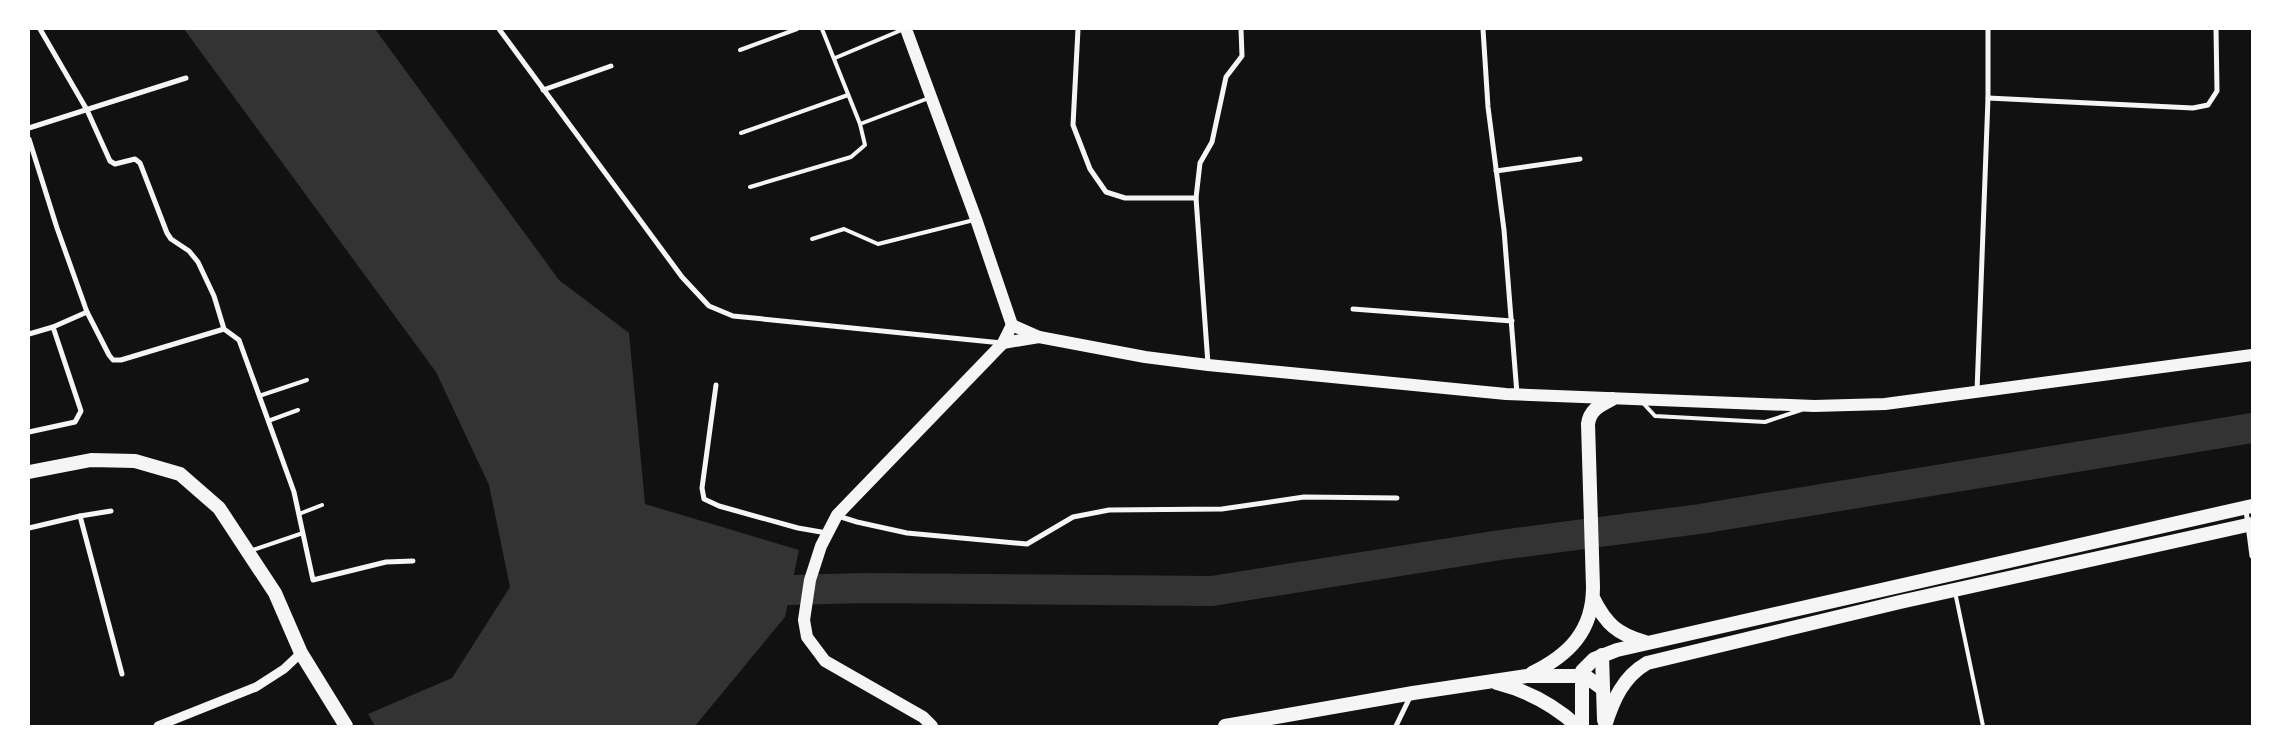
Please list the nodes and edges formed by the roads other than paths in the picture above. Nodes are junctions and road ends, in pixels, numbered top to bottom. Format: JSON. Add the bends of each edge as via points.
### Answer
{"nodes":[{"id":1,"x":40,"y":29,"type":"edge"},
{"id":2,"x":499,"y":29,"type":"edge"},
{"id":3,"x":796,"y":29,"type":"edge"},
{"id":4,"x":822,"y":29,"type":"edge"},
{"id":5,"x":905,"y":29,"type":"edge"},
{"id":6,"x":1078,"y":29,"type":"edge"},
{"id":7,"x":1241,"y":29,"type":"edge"},
{"id":8,"x":1483,"y":29,"type":"edge"},
{"id":9,"x":1988,"y":29,"type":"edge"},
{"id":10,"x":2216,"y":29,"type":"edge"},
{"id":11,"x":740,"y":50,"type":"dead end"},
{"id":12,"x":835,"y":58,"type":"junction"},
{"id":13,"x":611,"y":66,"type":"dead end"},
{"id":14,"x":186,"y":78,"type":"dead end"},
{"id":15,"x":543,"y":90,"type":"junction"},
{"id":16,"x":848,"y":95,"type":"junction"},
{"id":17,"x":931,"y":98,"type":"junction"},
{"id":18,"x":1988,"y":98,"type":"junction"},
{"id":19,"x":87,"y":110,"type":"junction"},
{"id":20,"x":860,"y":124,"type":"junction"},
{"id":21,"x":29,"y":128,"type":"edge"},
{"id":22,"x":741,"y":133,"type":"dead end"},
{"id":23,"x":29,"y":140,"type":"edge"},
{"id":24,"x":1580,"y":160,"type":"dead end"},
{"id":25,"x":1496,"y":171,"type":"junction"},
{"id":26,"x":750,"y":187,"type":"dead end"},
{"id":27,"x":1196,"y":198,"type":"junction"},
{"id":28,"x":976,"y":219,"type":"junction"},
{"id":29,"x":812,"y":239,"type":"dead end"},
{"id":30,"x":1353,"y":309,"type":"dead end"},
{"id":31,"x":87,"y":312,"type":"junction"},
{"id":32,"x":1512,"y":321,"type":"junction"},
{"id":33,"x":1012,"y":325,"type":"junction"},
{"id":34,"x":53,"y":327,"type":"junction"},
{"id":35,"x":224,"y":329,"type":"junction"},
{"id":36,"x":29,"y":334,"type":"edge"},
{"id":37,"x":1039,"y":336,"type":"junction"},
{"id":38,"x":1003,"y":343,"type":"junction"},
{"id":39,"x":2252,"y":356,"type":"edge"},
{"id":40,"x":1208,"y":365,"type":"junction"},
{"id":41,"x":307,"y":380,"type":"dead end"},
{"id":42,"x":716,"y":385,"type":"dead end"},
{"id":43,"x":1977,"y":391,"type":"junction"},
{"id":44,"x":1517,"y":394,"type":"junction"},
{"id":45,"x":259,"y":396,"type":"junction"},
{"id":46,"x":1612,"y":399,"type":"junction"},
{"id":47,"x":1634,"y":399,"type":"junction"},
{"id":48,"x":1814,"y":406,"type":"junction"},
{"id":49,"x":298,"y":410,"type":"dead end"},
{"id":50,"x":268,"y":421,"type":"junction"},
{"id":51,"x":29,"y":432,"type":"edge"},
{"id":52,"x":29,"y":472,"type":"edge"},
{"id":53,"x":1397,"y":498,"type":"dead end"},
{"id":54,"x":322,"y":505,"type":"dead end"},
{"id":55,"x":2249,"y":506,"type":"edge"},
{"id":56,"x":111,"y":511,"type":"dead end"},
{"id":57,"x":299,"y":514,"type":"junction"},
{"id":58,"x":80,"y":516,"type":"junction"},
{"id":59,"x":837,"y":516,"type":"junction"},
{"id":60,"x":2250,"y":524,"type":"edge"},
{"id":61,"x":29,"y":528,"type":"edge"},
{"id":62,"x":303,"y":533,"type":"junction"},
{"id":63,"x":827,"y":533,"type":"junction"},
{"id":64,"x":248,"y":552,"type":"junction"},
{"id":65,"x":2252,"y":556,"type":"edge"},
{"id":66,"x":412,"y":561,"type":"dead end"},
{"id":67,"x":1954,"y":590,"type":"junction"},
{"id":68,"x":1594,"y":592,"type":"junction"},
{"id":69,"x":1646,"y":642,"type":"junction"},
{"id":70,"x":301,"y":653,"type":"junction"},
{"id":71,"x":1602,"y":655,"type":"junction"},
{"id":72,"x":122,"y":674,"type":"dead end"},
{"id":73,"x":1527,"y":676,"type":"junction"},
{"id":74,"x":1581,"y":676,"type":"junction"},
{"id":75,"x":1489,"y":681,"type":"junction"},
{"id":76,"x":1603,"y":689,"type":"junction"},
{"id":77,"x":1413,"y":693,"type":"junction"},
{"id":78,"x":158,"y":726,"type":"edge"},
{"id":79,"x":346,"y":726,"type":"edge"},
{"id":80,"x":932,"y":726,"type":"edge"},
{"id":81,"x":1225,"y":726,"type":"edge"},
{"id":82,"x":1396,"y":726,"type":"edge"},
{"id":83,"x":1577,"y":726,"type":"edge"},
{"id":84,"x":1582,"y":726,"type":"edge"},
{"id":85,"x":1604,"y":726,"type":"edge"},
{"id":86,"x":1983,"y":726,"type":"edge"}],
"edges":[{"from":1,"to":19,"type":"street"},
{"from":2,"to":15,"type":"street"},
{"from":3,"to":11,"type":"lane"},
{"from":4,"to":12,"type":"lane"},
{"from":5,"to":12,"type":"lane"},
{"from":5,"to":17,"type":"main road"},
{"from":6,"to":27,"type":"street","via":[[1073,125],[1090,169],[1106,192],[1125,198]]},
{"from":7,"to":27,"type":"street","via":[[1242,56],[1226,77],[1212,142],[1200,163]]},
{"from":8,"to":25,"type":"street"},
{"from":9,"to":18,"type":"street"},
{"from":10,"to":18,"type":"street","via":[[2217,91],[2208,105],[2193,108]]},
{"from":12,"to":16,"type":"lane"},
{"from":13,"to":15,"type":"street"},
{"from":14,"to":19,"type":"street"},
{"from":15,"to":38,"type":"street","via":[[682,277],[709,306],[733,316]]},
{"from":16,"to":20,"type":"lane"},
{"from":16,"to":22,"type":"lane"},
{"from":17,"to":20,"type":"lane"},
{"from":17,"to":28,"type":"main road"},
{"from":18,"to":43,"type":"street"},
{"from":19,"to":21,"type":"street"},
{"from":19,"to":35,"type":"street","via":[[110,160],[115,164],[135,159],[140,163],[167,233],[198,262],[214,296]]},
{"from":20,"to":26,"type":"lane","via":[[865,145],[851,157]]},
{"from":23,"to":31,"type":"street"},
{"from":24,"to":25,"type":"street"},
{"from":25,"to":32,"type":"street"},
{"from":27,"to":40,"type":"street"},
{"from":28,"to":29,"type":"lane","via":[[878,244],[844,229]]},
{"from":28,"to":33,"type":"main road"},
{"from":30,"to":32,"type":"street"},
{"from":31,"to":34,"type":"street"},
{"from":31,"to":35,"type":"street","via":[[114,360]]},
{"from":32,"to":44,"type":"street"},
{"from":33,"to":37,"type":"main road"},
{"from":33,"to":38,"type":"main road"},
{"from":34,"to":36,"type":"street"},
{"from":34,"to":51,"type":"street","via":[[81,410],[76,422]]},
{"from":35,"to":45,"type":"street","via":[[239,340]]},
{"from":37,"to":38,"type":"main road"},
{"from":37,"to":40,"type":"main road","via":[[1145,357]]},
{"from":38,"to":59,"type":"main road"},
{"from":39,"to":43,"type":"main road"},
{"from":40,"to":44,"type":"main road"},
{"from":41,"to":45,"type":"lane"},
{"from":42,"to":63,"type":"street","via":[[702,488],[704,500],[798,528]]},
{"from":43,"to":48,"type":"main road","via":[[1885,404]]},
{"from":44,"to":46,"type":"main road"},
{"from":45,"to":50,"type":"street"},
{"from":46,"to":47,"type":"main road"},
{"from":46,"to":68,"type":"highway","via":[[1589,416]]},
{"from":47,"to":48,"type":"main road"},
{"from":47,"to":48,"type":"lane","via":[[1654,416],[1765,422]]},
{"from":49,"to":50,"type":"lane"},
{"from":50,"to":57,"type":"street"},
{"from":52,"to":64,"type":"highway","via":[[91,460],[136,461],[180,474],[219,508]]},
{"from":53,"to":59,"type":"street","via":[[1304,497],[1222,510],[1109,510],[1073,517],[1027,544],[907,533]]},
{"from":54,"to":57,"type":"lane"},
{"from":55,"to":60,"type":"street"},
{"from":55,"to":69,"type":"highway"},
{"from":56,"to":58,"type":"street"},
{"from":57,"to":62,"type":"street"},
{"from":58,"to":61,"type":"street"},
{"from":58,"to":72,"type":"street"},
{"from":59,"to":63,"type":"main road"},
{"from":60,"to":65,"type":"street"},
{"from":60,"to":67,"type":"highway"},
{"from":62,"to":64,"type":"lane"},
{"from":62,"to":66,"type":"street","via":[[313,580],[386,562]]},
{"from":63,"to":80,"type":"main road","via":[[810,580],[804,620],[807,637],[825,660]]},
{"from":64,"to":70,"type":"highway","via":[[275,593]]},
{"from":67,"to":85,"type":"highway","via":[[1648,663],[1626,681]]},
{"from":67,"to":86,"type":"lane"},
{"from":68,"to":69,"type":"highway","via":[[1601,615],[1613,628],[1628,638]]},
{"from":68,"to":73,"type":"highway","via":[[1588,618],[1568,652],[1553,664]]},
{"from":69,"to":71,"type":"highway"},
{"from":70,"to":78,"type":"street","via":[[284,669],[256,687]]},
{"from":70,"to":79,"type":"highway"},
{"from":71,"to":74,"type":"highway","via":[[1588,664]]},
{"from":71,"to":76,"type":"highway"},
{"from":73,"to":74,"type":"highway"},
{"from":73,"to":75,"type":"highway"},
{"from":74,"to":76,"type":"highway"},
{"from":74,"to":84,"type":"highway"},
{"from":75,"to":77,"type":"highway"},
{"from":75,"to":83,"type":"highway","via":[[1540,698]]},
{"from":76,"to":85,"type":"highway"},
{"from":77,"to":81,"type":"highway"},
{"from":77,"to":82,"type":"street"}]}
